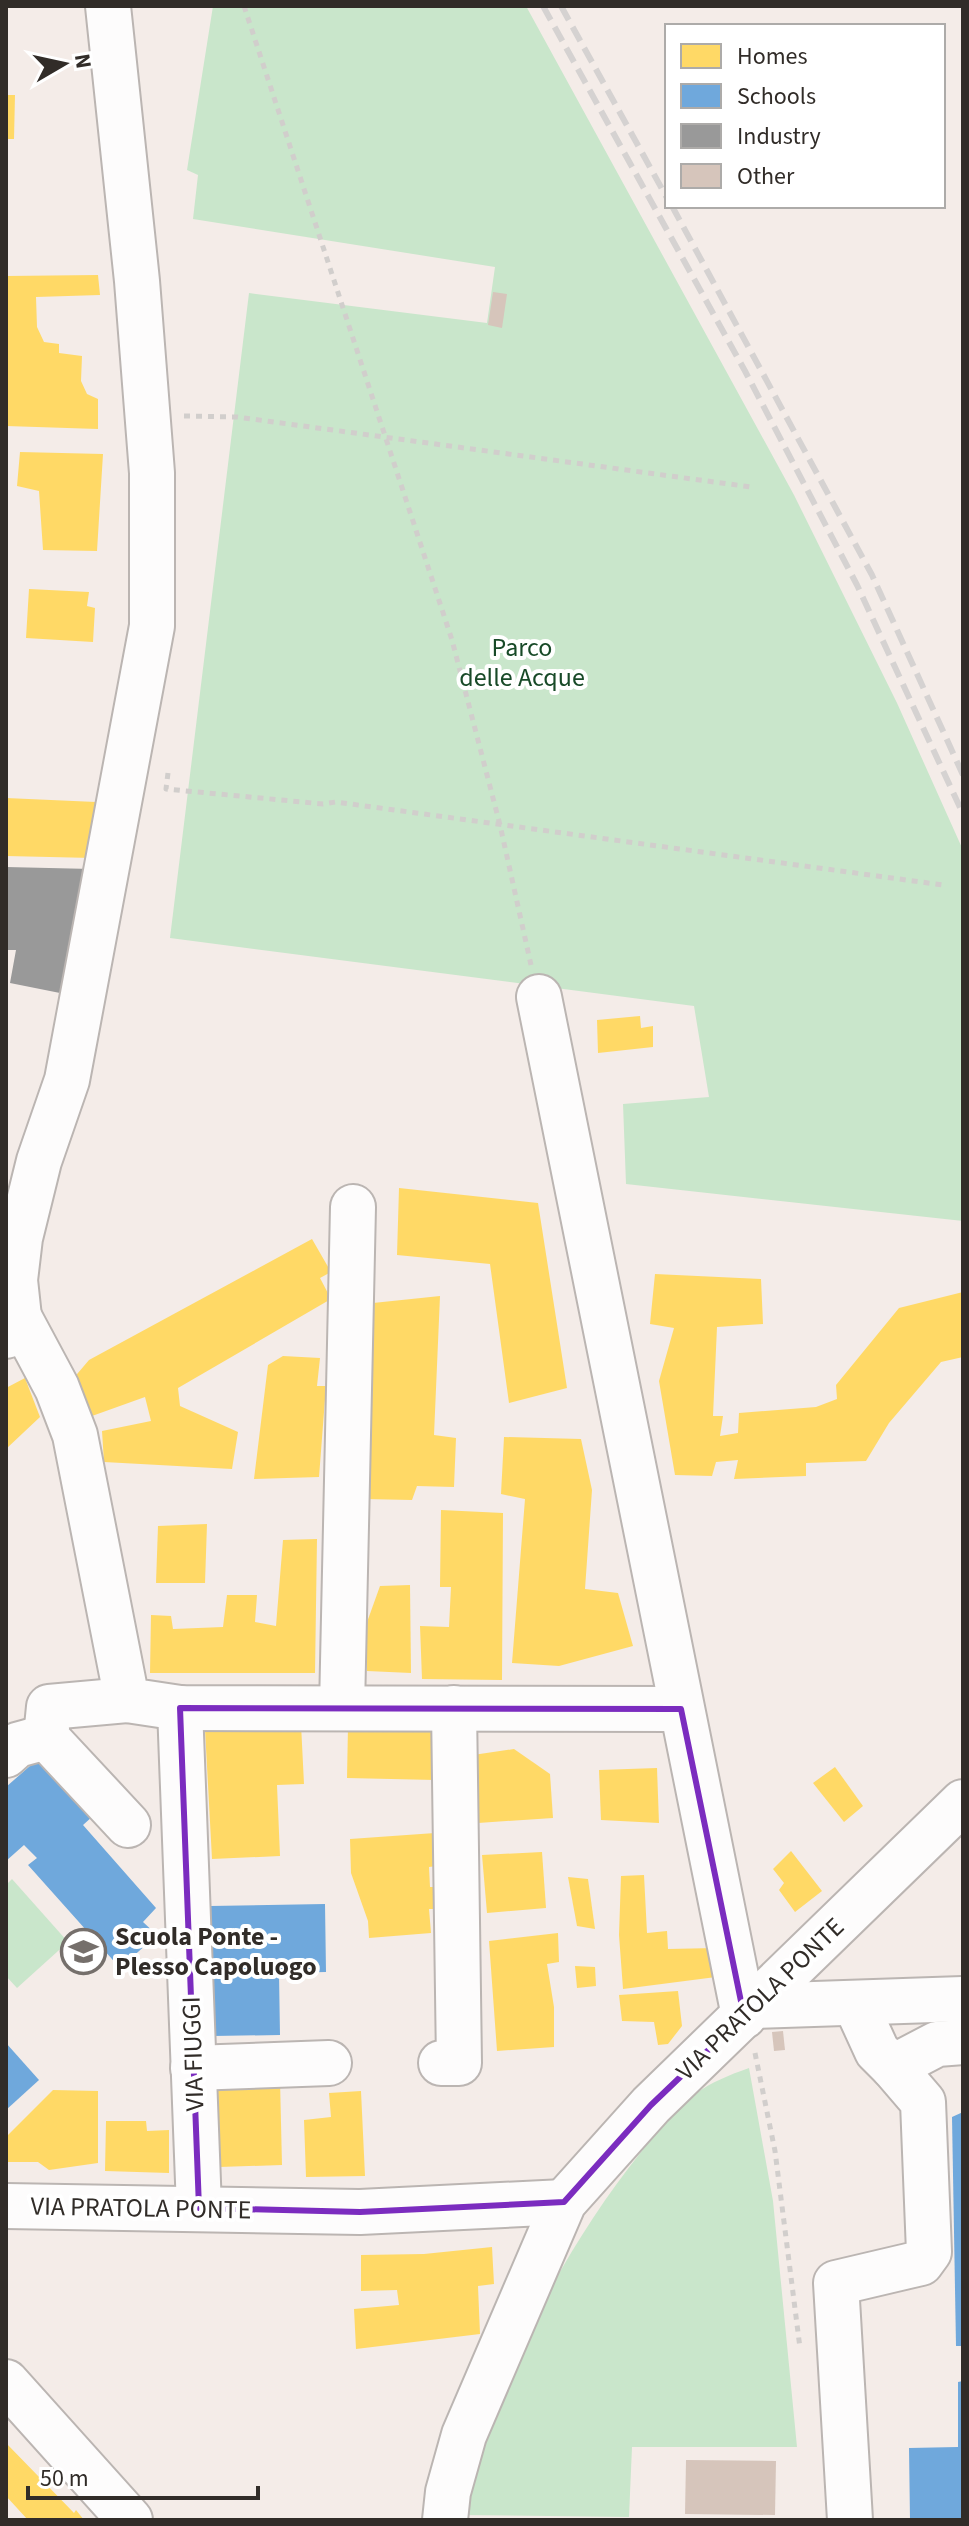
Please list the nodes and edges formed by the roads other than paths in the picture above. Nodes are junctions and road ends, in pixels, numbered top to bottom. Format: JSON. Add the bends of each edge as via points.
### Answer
{"nodes":[{"id":1,"x":108,"y":6,"type":"edge"},
{"id":2,"x":539,"y":997,"type":"road end"},
{"id":3,"x":353,"y":1207,"type":"dead end"},
{"id":4,"x":12,"y":1326,"type":"edge"},
{"id":5,"x":127,"y":1700,"type":"junction"},
{"id":6,"x":180,"y":1708,"type":"junction"},
{"id":7,"x":342,"y":1708,"type":"junction"},
{"id":8,"x":454,"y":1708,"type":"junction"},
{"id":9,"x":681,"y":1709,"type":"junction"},
{"id":10,"x":46,"y":1737,"type":"junction"},
{"id":11,"x":6,"y":1755,"type":"edge"},
{"id":12,"x":963,"y":1802,"type":"edge"},
{"id":13,"x":128,"y":1825,"type":"dead end"},
{"id":14,"x":963,"y":1999,"type":"edge"},
{"id":15,"x":855,"y":2003,"type":"junction"},
{"id":16,"x":749,"y":2011,"type":"junction"},
{"id":17,"x":963,"y":2042,"type":"edge"},
{"id":18,"x":329,"y":2063,"type":"dead end"},
{"id":19,"x":450,"y":2063,"type":"dead end"},
{"id":20,"x":893,"y":2067,"type":"junction"},
{"id":21,"x":193,"y":2068,"type":"junction"},
{"id":22,"x":564,"y":2202,"type":"junction"},
{"id":23,"x":6,"y":2206,"type":"edge"},
{"id":24,"x":199,"y":2208,"type":"junction"},
{"id":25,"x":6,"y":2382,"type":"edge"},
{"id":26,"x":130,"y":2520,"type":"edge"},
{"id":27,"x":445,"y":2520,"type":"edge"},
{"id":28,"x":850,"y":2520,"type":"edge"}],
"edges":[{"from":1,"to":4,"type":"street","via":[[152,473],[152,626],[67,1080],[20,1238]]},
{"from":2,"to":9,"type":"street"},
{"from":3,"to":7,"type":"street"},
{"from":4,"to":5,"type":"street","via":[[57,1388],[75,1435]]},
{"from":5,"to":6,"type":"street"},
{"from":5,"to":10,"type":"street","via":[[49,1707]]},
{"from":6,"to":7,"type":"street"},
{"from":6,"to":21,"type":"street","name":"VIA FIUGGI"},
{"from":7,"to":8,"type":"street"},
{"from":8,"to":9,"type":"street"},
{"from":8,"to":19,"type":"street"},
{"from":9,"to":16,"type":"street"},
{"from":10,"to":11,"type":"street","via":[[17,1745]]},
{"from":10,"to":13,"type":"street"},
{"from":12,"to":16,"type":"street","name":"VIA PRATOLA PONTE"},
{"from":14,"to":15,"type":"street"},
{"from":15,"to":16,"type":"street"},
{"from":15,"to":20,"type":"street","via":[[877,2051]]},
{"from":16,"to":22,"type":"street","name":"VIA PRATOLA PONTE","via":[[651,2105]]},
{"from":17,"to":20,"type":"street","via":[[937,2044]]},
{"from":18,"to":21,"type":"street"},
{"from":20,"to":28,"type":"street","via":[[923,2102],[929,2252],[921,2263],[836,2283]]},
{"from":21,"to":24,"type":"street","name":"VIA FIUGGI"},
{"from":22,"to":24,"type":"street","name":"VIA PRATOLA PONTE","via":[[360,2212]]},
{"from":22,"to":27,"type":"street","name":"VIA PRATOLA PONTE","via":[[464,2435]]},
{"from":23,"to":24,"type":"street","name":"VIA PRATOLA PONTE"},
{"from":25,"to":26,"type":"street"}]}
